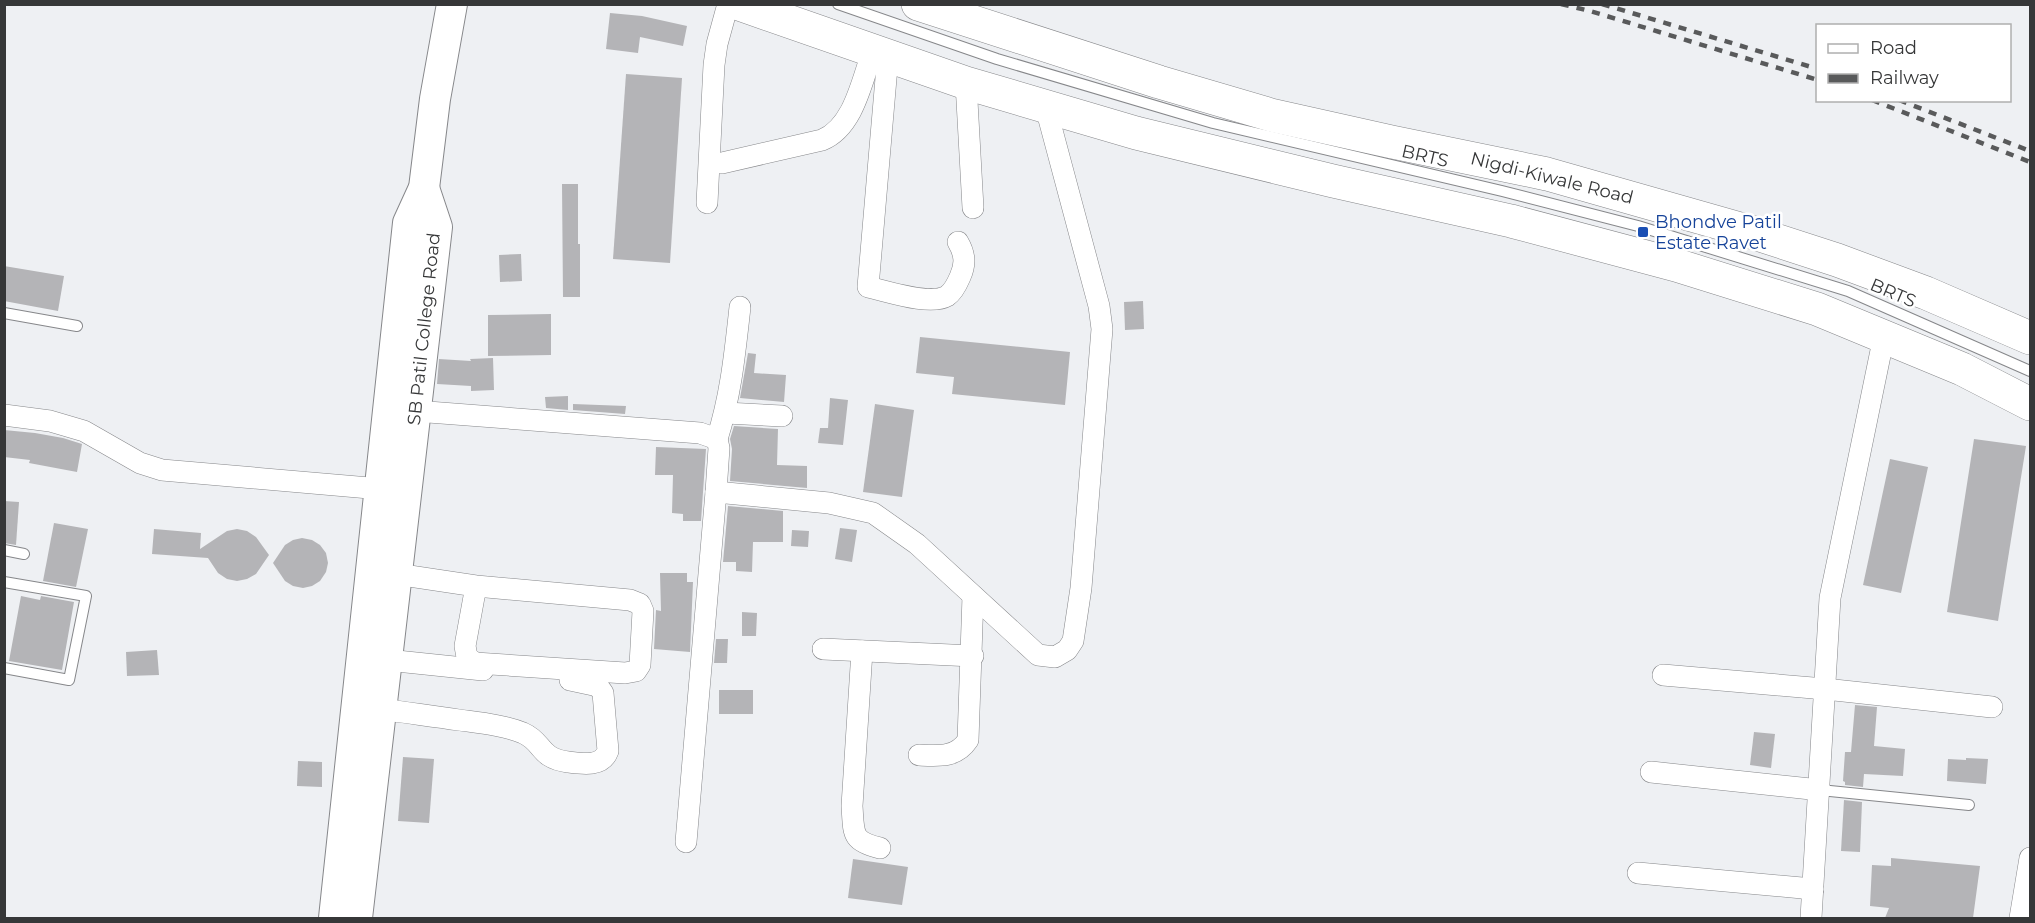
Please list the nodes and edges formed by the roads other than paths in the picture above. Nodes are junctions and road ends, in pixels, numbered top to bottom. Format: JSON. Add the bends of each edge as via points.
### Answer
{"nodes":[{"id":1,"x":452,"y":4,"type":"edge"},
{"id":2,"x":728,"y":4,"type":"edge"},
{"id":3,"x":739,"y":4,"type":"edge"},
{"id":4,"x":838,"y":4,"type":"edge"},
{"id":5,"x":918,"y":4,"type":"edge"},
{"id":6,"x":880,"y":53,"type":"junction"},
{"id":7,"x":966,"y":82,"type":"junction"},
{"id":8,"x":1046,"y":108,"type":"junction"},
{"id":9,"x":722,"y":163,"type":"dead end"},
{"id":10,"x":424,"y":188,"type":"junction"},
{"id":11,"x":707,"y":203,"type":"dead end"},
{"id":12,"x":973,"y":208,"type":"dead end"},
{"id":13,"x":958,"y":242,"type":"dead end"},
{"id":14,"x":740,"y":307,"type":"dead end"},
{"id":15,"x":4,"y":313,"type":"edge"},
{"id":16,"x":77,"y":326,"type":"dead end"},
{"id":17,"x":1884,"y":336,"type":"junction"},
{"id":18,"x":2031,"y":338,"type":"edge"},
{"id":19,"x":2031,"y":371,"type":"edge"},
{"id":20,"x":2031,"y":404,"type":"edge"},
{"id":21,"x":415,"y":411,"type":"junction"},
{"id":22,"x":726,"y":413,"type":"junction"},
{"id":23,"x":4,"y":414,"type":"edge"},
{"id":24,"x":782,"y":416,"type":"dead end"},
{"id":25,"x":717,"y":439,"type":"junction"},
{"id":26,"x":381,"y":489,"type":"junction"},
{"id":27,"x":716,"y":492,"type":"junction"},
{"id":28,"x":4,"y":550,"type":"edge"},
{"id":29,"x":24,"y":554,"type":"dead end"},
{"id":30,"x":396,"y":574,"type":"junction"},
{"id":31,"x":4,"y":582,"type":"edge"},
{"id":32,"x":476,"y":586,"type":"junction"},
{"id":33,"x":974,"y":597,"type":"junction"},
{"id":34,"x":823,"y":649,"type":"dead end"},
{"id":35,"x":862,"y":651,"type":"junction"},
{"id":36,"x":973,"y":656,"type":"junction"},
{"id":37,"x":387,"y":660,"type":"junction"},
{"id":38,"x":4,"y":668,"type":"edge"},
{"id":39,"x":1663,"y":675,"type":"dead end"},
{"id":40,"x":1825,"y":689,"type":"junction"},
{"id":41,"x":1992,"y":706,"type":"dead end"},
{"id":42,"x":381,"y":709,"type":"junction"},
{"id":43,"x":919,"y":755,"type":"dead end"},
{"id":44,"x":1651,"y":772,"type":"dead end"},
{"id":45,"x":1820,"y":790,"type":"junction"},
{"id":46,"x":1970,"y":805,"type":"dead end"},
{"id":47,"x":686,"y":842,"type":"dead end"},
{"id":48,"x":880,"y":848,"type":"dead end"},
{"id":49,"x":2031,"y":858,"type":"edge"},
{"id":50,"x":1638,"y":873,"type":"dead end"},
{"id":51,"x":1813,"y":889,"type":"junction"},
{"id":52,"x":334,"y":918,"type":"edge"},
{"id":53,"x":357,"y":918,"type":"edge"},
{"id":54,"x":1811,"y":918,"type":"edge"},
{"id":55,"x":2020,"y":918,"type":"edge"}],
"edges":[{"from":1,"to":10,"type":"street"},
{"from":2,"to":11,"type":"street","via":[[714,65]]},
{"from":3,"to":6,"type":"main road"},
{"from":4,"to":19,"type":"lane","name":"BRTS","via":[[997,59],[1213,123],[1638,226],[1848,291]]},
{"from":5,"to":18,"type":"main road","name":"Nigdi-Kiwale Road","via":[[1271,115],[1547,174],[1656,204],[1837,260]]},
{"from":6,"to":7,"type":"main road"},
{"from":6,"to":9,"type":"street","via":[[846,120],[832,136]]},
{"from":6,"to":13,"type":"street","via":[[868,286],[941,299],[956,287],[964,269],[964,253]]},
{"from":7,"to":8,"type":"main road"},
{"from":7,"to":12,"type":"street"},
{"from":8,"to":17,"type":"main road","via":[[1676,264],[1817,309]]},
{"from":8,"to":33,"type":"street","via":[[1102,329],[1082,576],[1068,651],[1055,657],[1038,655]]},
{"from":10,"to":21,"type":"street","name":"SB Patil College Road","via":[[437,227]]},
{"from":10,"to":26,"type":"street","name":"SB Patil College Road","via":[[408,223]]},
{"from":14,"to":22,"type":"street"},
{"from":15,"to":16,"type":"lane"},
{"from":17,"to":20,"type":"main road"},
{"from":17,"to":40,"type":"street","via":[[1830,598]]},
{"from":21,"to":25,"type":"street","via":[[700,433]]},
{"from":21,"to":30,"type":"street","name":"SB Patil College Road"},
{"from":22,"to":24,"type":"street"},
{"from":22,"to":25,"type":"street"},
{"from":23,"to":26,"type":"street","via":[[84,431],[140,463],[162,470]]},
{"from":25,"to":27,"type":"street"},
{"from":26,"to":52,"type":"street","name":"SB Patil College Road"},
{"from":27,"to":33,"type":"street","via":[[829,502],[873,513],[917,544]]},
{"from":27,"to":47,"type":"street"},
{"from":28,"to":29,"type":"lane"},
{"from":30,"to":32,"type":"street"},
{"from":30,"to":37,"type":"street","name":"SB Patil College Road"},
{"from":31,"to":38,"type":"lane","via":[[86,596],[69,680]]},
{"from":32,"to":32,"type":"street","via":[[640,604],[640,665],[636,671],[626,673],[475,663],[467,657],[465,646]]},
{"from":33,"to":36,"type":"street"},
{"from":34,"to":35,"type":"street"},
{"from":35,"to":36,"type":"street"},
{"from":35,"to":48,"type":"street","via":[[853,822],[860,841]]},
{"from":36,"to":43,"type":"street","via":[[968,740],[962,749],[944,756]]},
{"from":37,"to":42,"type":"street","name":"SB Patil College Road"},
{"from":37,"to":42,"type":"street","via":[[598,686],[603,693],[608,751],[596,763],[569,763],[543,753],[526,734],[501,726]]},
{"from":39,"to":40,"type":"street"},
{"from":40,"to":41,"type":"street"},
{"from":40,"to":45,"type":"street"},
{"from":42,"to":53,"type":"street","name":"SB Patil College Road"},
{"from":44,"to":45,"type":"street"},
{"from":45,"to":46,"type":"lane"},
{"from":45,"to":51,"type":"street"},
{"from":49,"to":55,"type":"street"},
{"from":50,"to":51,"type":"street"},
{"from":51,"to":54,"type":"street"}]}
